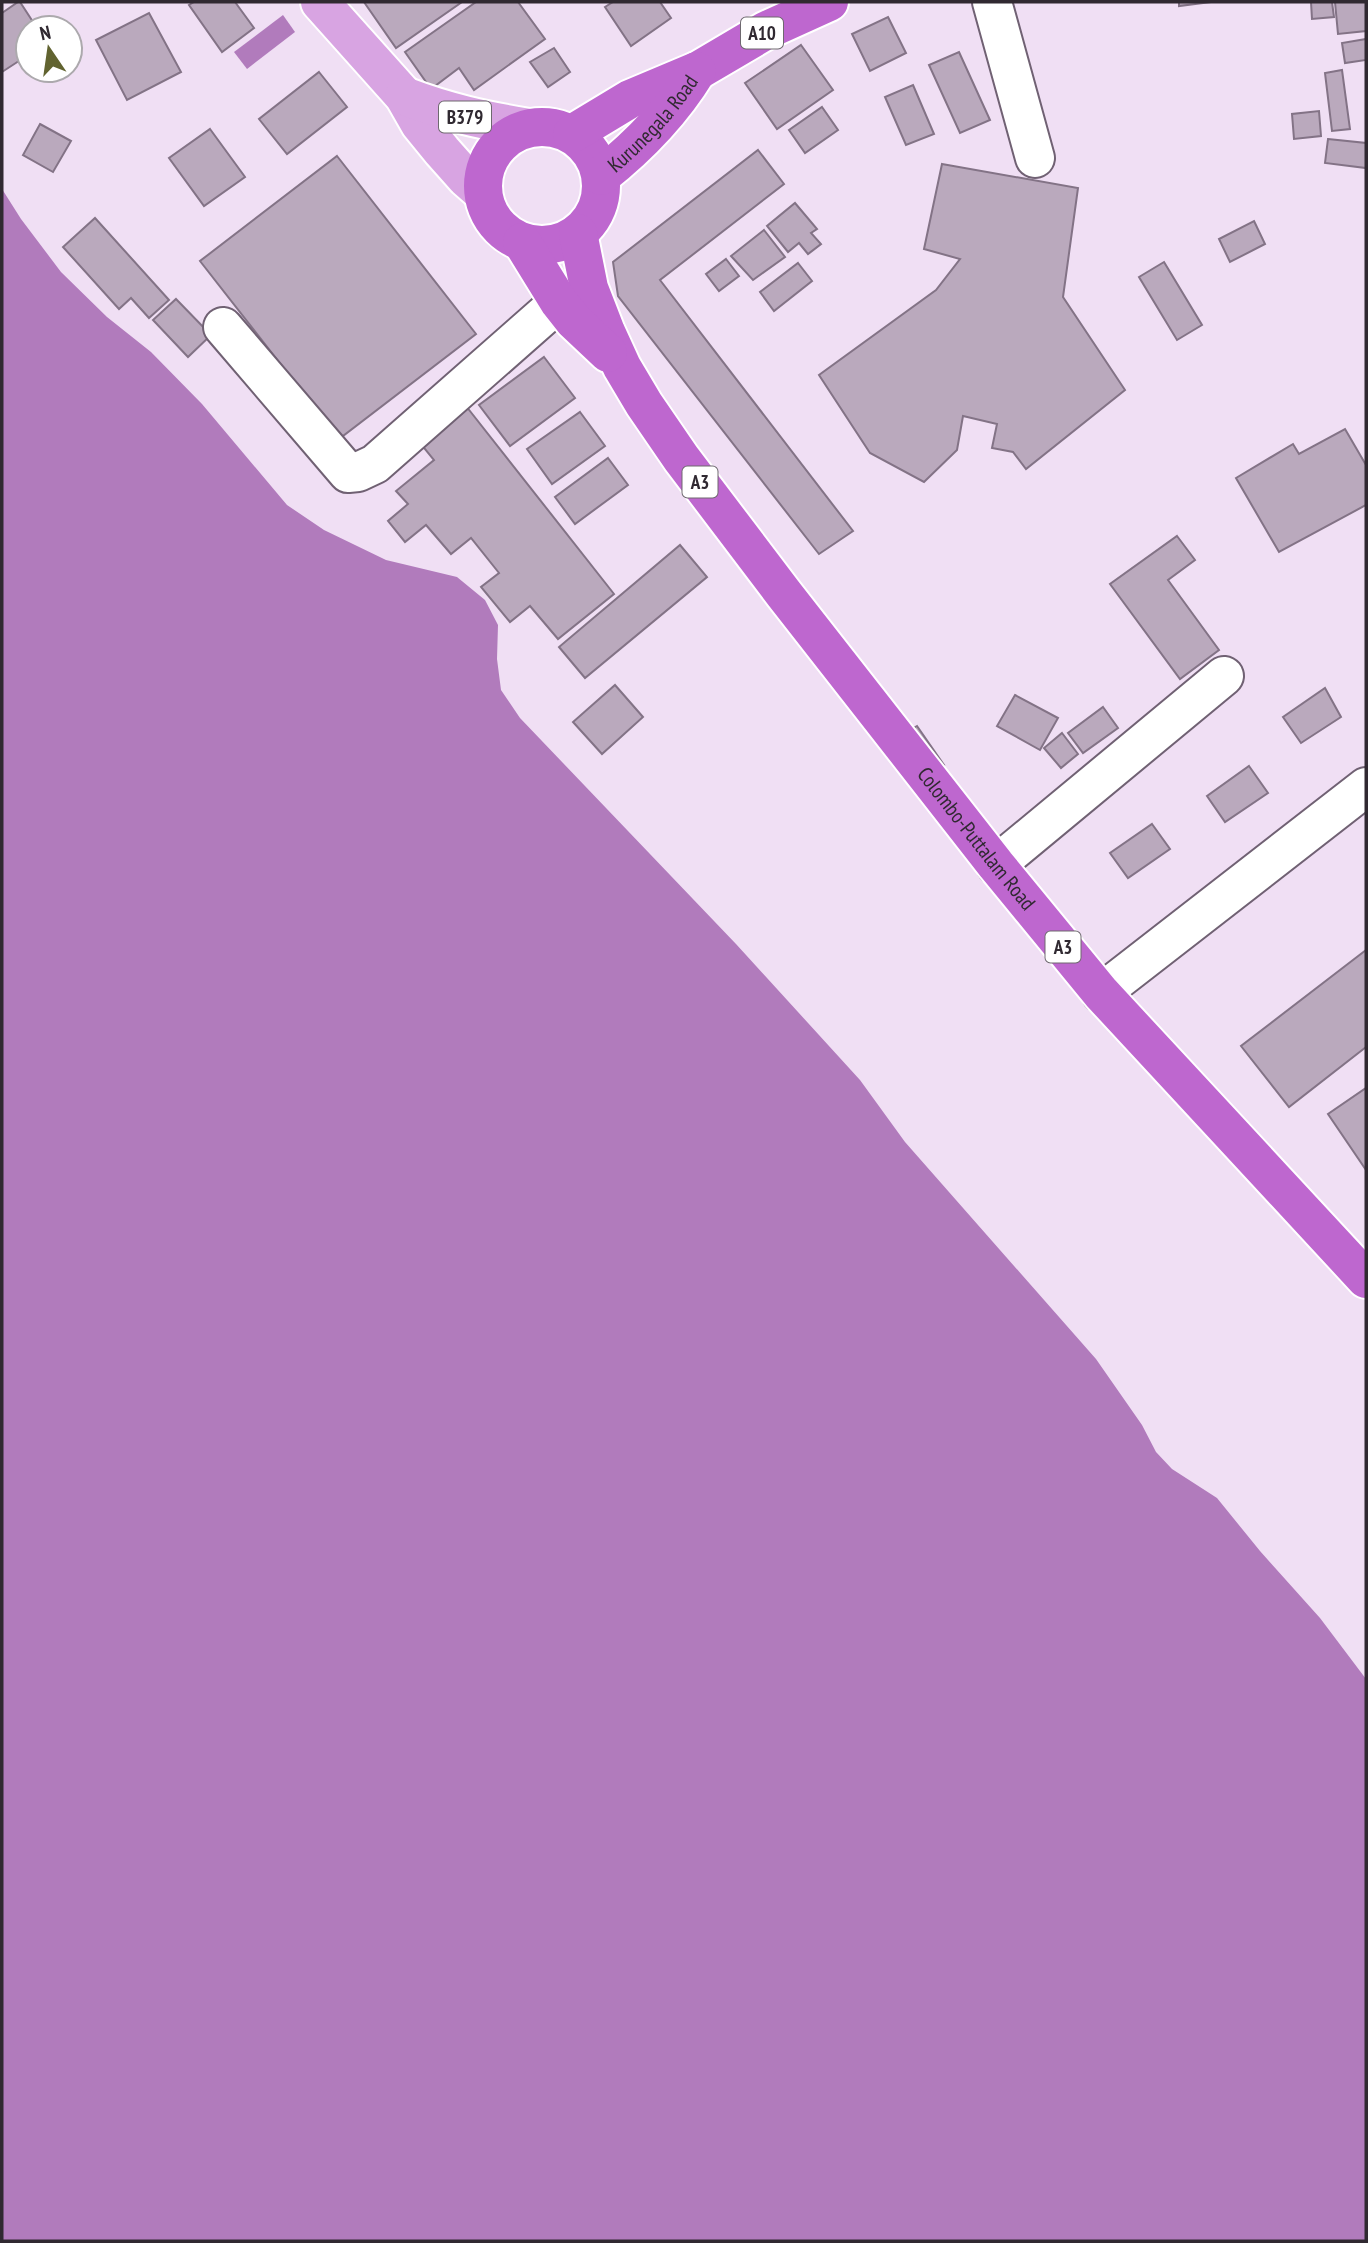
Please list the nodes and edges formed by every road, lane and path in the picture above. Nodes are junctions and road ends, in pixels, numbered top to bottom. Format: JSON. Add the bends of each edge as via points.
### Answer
{"nodes":[{"id":1,"x":320,"y":2,"type":"edge"},
{"id":2,"x":830,"y":2,"type":"edge"},
{"id":3,"x":992,"y":2,"type":"edge"},
{"id":4,"x":699,"y":70,"type":"junction"},
{"id":5,"x":404,"y":96,"type":"junction"},
{"id":6,"x":529,"y":128,"type":"junction"},
{"id":7,"x":572,"y":134,"type":"junction"},
{"id":8,"x":1035,"y":158,"type":"dead end"},
{"id":9,"x":601,"y":176,"type":"junction"},
{"id":10,"x":482,"y":192,"type":"junction"},
{"id":11,"x":578,"y":233,"type":"junction"},
{"id":12,"x":522,"y":242,"type":"junction"},
{"id":13,"x":559,"y":302,"type":"junction"},
{"id":14,"x":223,"y":327,"type":"dead end"},
{"id":15,"x":622,"y":367,"type":"junction"},
{"id":16,"x":1224,"y":676,"type":"dead end"},
{"id":17,"x":1366,"y":787,"type":"edge"},
{"id":18,"x":996,"y":865,"type":"junction"},
{"id":19,"x":1101,"y":993,"type":"junction"},
{"id":20,"x":1366,"y":1279,"type":"edge"}],
"edges":[{"from":1,"to":5,"type":"main road","number":"B379"},
{"from":2,"to":4,"type":"highway","name":"Kurunegala Road","number":"A10","via":[[765,31]]},
{"from":3,"to":8,"type":"street"},
{"from":4,"to":7,"type":"highway","name":"Kurunegala Road","number":"A10","via":[[630,99]]},
{"from":4,"to":9,"type":"highway","name":"Kurunegala Road","number":"A10","via":[[645,139]]},
{"from":5,"to":6,"type":"main road","number":"B379","via":[[462,116]]},
{"from":5,"to":10,"type":"main road","number":"B379","via":[[420,124]]},
{"from":6,"to":7,"type":"highway","via":[[559,128]]},
{"from":6,"to":10,"type":"highway","via":[[499,144],[488,158]]},
{"from":7,"to":9,"type":"highway","via":[[586,144]]},
{"from":9,"to":11,"type":"highway","via":[[598,208]]},
{"from":10,"to":12,"type":"highway","via":[[495,223]]},
{"from":11,"to":12,"type":"highway","via":[[561,243]]},
{"from":11,"to":15,"type":"highway","name":"Colombo-Puttalam Road","number":"A3","via":[[589,288]]},
{"from":12,"to":13,"type":"highway","name":"Colombo-Puttalam Road","number":"A3"},
{"from":13,"to":14,"type":"street","via":[[375,464],[348,473]]},
{"from":13,"to":15,"type":"highway","name":"Colombo-Puttalam Road","number":"A3"},
{"from":15,"to":18,"type":"highway","name":"Colombo-Puttalam Road","number":"A3","via":[[681,458]]},
{"from":16,"to":18,"type":"street"},
{"from":17,"to":19,"type":"street"},
{"from":18,"to":19,"type":"highway","name":"Colombo-Puttalam Road","number":"A3"},
{"from":19,"to":20,"type":"highway","name":"Colombo-Puttalam Road","number":"A3"}]}
